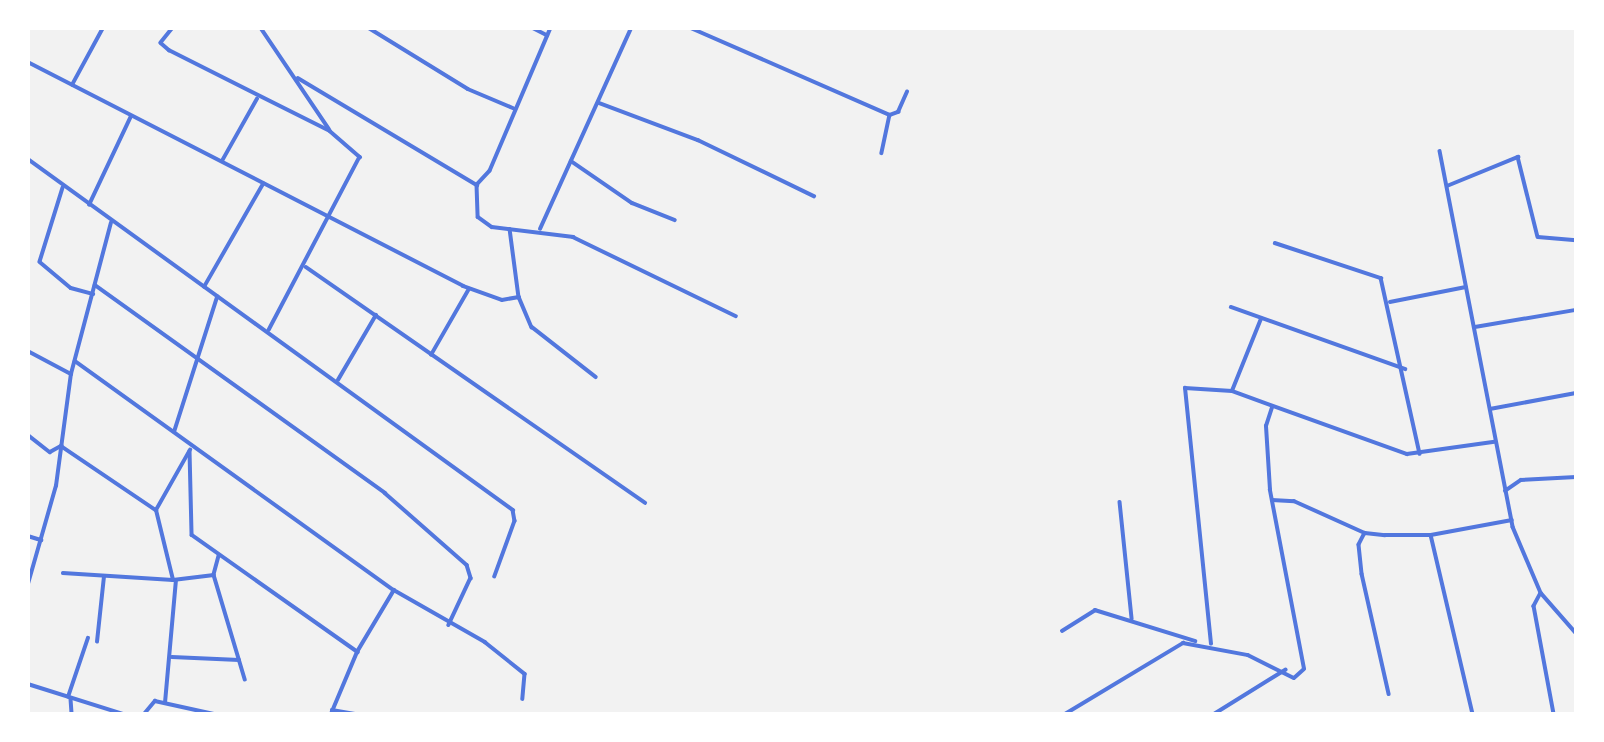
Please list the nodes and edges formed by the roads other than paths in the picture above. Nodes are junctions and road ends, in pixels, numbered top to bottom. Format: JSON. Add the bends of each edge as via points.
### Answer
{"nodes":[{"id":1,"x":103,"y":28,"type":"edge"},
{"id":2,"x":173,"y":28,"type":"edge"},
{"id":3,"x":261,"y":28,"type":"edge"},
{"id":4,"x":369,"y":28,"type":"edge"},
{"id":5,"x":533,"y":28,"type":"edge"},
{"id":6,"x":551,"y":28,"type":"edge"},
{"id":7,"x":631,"y":28,"type":"edge"},
{"id":8,"x":691,"y":28,"type":"edge"},
{"id":9,"x":548,"y":35,"type":"junction"},
{"id":10,"x":28,"y":62,"type":"edge"},
{"id":11,"x":298,"y":78,"type":"junction"},
{"id":12,"x":72,"y":85,"type":"junction"},
{"id":13,"x":907,"y":92,"type":"dead end"},
{"id":14,"x":257,"y":98,"type":"junction"},
{"id":15,"x":599,"y":103,"type":"junction"},
{"id":16,"x":513,"y":108,"type":"junction"},
{"id":17,"x":890,"y":115,"type":"junction"},
{"id":18,"x":131,"y":116,"type":"junction"},
{"id":19,"x":330,"y":131,"type":"junction"},
{"id":20,"x":1440,"y":151,"type":"dead end"},
{"id":21,"x":882,"y":153,"type":"dead end"},
{"id":22,"x":28,"y":159,"type":"edge"},
{"id":23,"x":222,"y":161,"type":"junction"},
{"id":24,"x":571,"y":161,"type":"junction"},
{"id":25,"x":263,"y":184,"type":"junction"},
{"id":26,"x":477,"y":185,"type":"junction"},
{"id":27,"x":1447,"y":186,"type":"junction"},
{"id":28,"x":63,"y":188,"type":"junction"},
{"id":29,"x":814,"y":196,"type":"dead end"},
{"id":30,"x":89,"y":205,"type":"junction"},
{"id":31,"x":330,"y":217,"type":"junction"},
{"id":32,"x":675,"y":220,"type":"dead end"},
{"id":33,"x":111,"y":223,"type":"junction"},
{"id":34,"x":510,"y":229,"type":"junction"},
{"id":35,"x":540,"y":229,"type":"junction"},
{"id":36,"x":1576,"y":240,"type":"edge"},
{"id":37,"x":1275,"y":243,"type":"dead end"},
{"id":38,"x":306,"y":267,"type":"junction"},
{"id":39,"x":95,"y":285,"type":"junction"},
{"id":40,"x":204,"y":287,"type":"junction"},
{"id":41,"x":1467,"y":287,"type":"junction"},
{"id":42,"x":470,"y":289,"type":"junction"},
{"id":43,"x":93,"y":294,"type":"junction"},
{"id":44,"x":217,"y":297,"type":"junction"},
{"id":45,"x":519,"y":297,"type":"junction"},
{"id":46,"x":1390,"y":302,"type":"junction"},
{"id":47,"x":1231,"y":307,"type":"dead end"},
{"id":48,"x":1576,"y":310,"type":"edge"},
{"id":49,"x":376,"y":316,"type":"junction"},
{"id":50,"x":736,"y":316,"type":"dead end"},
{"id":51,"x":1262,"y":318,"type":"junction"},
{"id":52,"x":1475,"y":328,"type":"junction"},
{"id":53,"x":269,"y":330,"type":"junction"},
{"id":54,"x":28,"y":351,"type":"edge"},
{"id":55,"x":431,"y":355,"type":"junction"},
{"id":56,"x":75,"y":361,"type":"junction"},
{"id":57,"x":199,"y":361,"type":"junction"},
{"id":58,"x":1405,"y":369,"type":"junction"},
{"id":59,"x":71,"y":374,"type":"junction"},
{"id":60,"x":596,"y":377,"type":"dead end"},
{"id":61,"x":338,"y":381,"type":"junction"},
{"id":62,"x":1232,"y":391,"type":"junction"},
{"id":63,"x":1576,"y":393,"type":"edge"},
{"id":64,"x":1272,"y":407,"type":"junction"},
{"id":65,"x":1490,"y":409,"type":"junction"},
{"id":66,"x":174,"y":432,"type":"junction"},
{"id":67,"x":28,"y":435,"type":"edge"},
{"id":68,"x":1494,"y":442,"type":"junction"},
{"id":69,"x":191,"y":443,"type":"junction"},
{"id":70,"x":61,"y":446,"type":"junction"},
{"id":71,"x":190,"y":451,"type":"junction"},
{"id":72,"x":1420,"y":454,"type":"junction"},
{"id":73,"x":1576,"y":477,"type":"edge"},
{"id":74,"x":1505,"y":491,"type":"junction"},
{"id":75,"x":1272,"y":500,"type":"junction"},
{"id":76,"x":1120,"y":502,"type":"dead end"},
{"id":77,"x":645,"y":503,"type":"dead end"},
{"id":78,"x":156,"y":510,"type":"junction"},
{"id":79,"x":1512,"y":520,"type":"junction"},
{"id":80,"x":1365,"y":533,"type":"junction"},
{"id":81,"x":1431,"y":535,"type":"junction"},
{"id":82,"x":28,"y":536,"type":"edge"},
{"id":83,"x":41,"y":540,"type":"junction"},
{"id":84,"x":219,"y":556,"type":"junction"},
{"id":85,"x":28,"y":563,"type":"edge"},
{"id":86,"x":34,"y":565,"type":"junction"},
{"id":87,"x":63,"y":573,"type":"dead end"},
{"id":88,"x":214,"y":575,"type":"junction"},
{"id":89,"x":495,"y":576,"type":"dead end"},
{"id":90,"x":104,"y":577,"type":"junction"},
{"id":91,"x":174,"y":580,"type":"junction"},
{"id":92,"x":28,"y":584,"type":"edge"},
{"id":93,"x":394,"y":590,"type":"junction"},
{"id":94,"x":1541,"y":593,"type":"junction"},
{"id":95,"x":1132,"y":618,"type":"junction"},
{"id":96,"x":448,"y":626,"type":"junction"},
{"id":97,"x":1062,"y":631,"type":"dead end"},
{"id":98,"x":1576,"y":633,"type":"edge"},
{"id":99,"x":88,"y":638,"type":"dead end"},
{"id":100,"x":1195,"y":641,"type":"junction"},
{"id":101,"x":97,"y":642,"type":"dead end"},
{"id":102,"x":1211,"y":644,"type":"junction"},
{"id":103,"x":358,"y":652,"type":"junction"},
{"id":104,"x":172,"y":657,"type":"junction"},
{"id":105,"x":239,"y":660,"type":"junction"},
{"id":106,"x":1285,"y":670,"type":"junction"},
{"id":107,"x":245,"y":679,"type":"dead end"},
{"id":108,"x":28,"y":684,"type":"edge"},
{"id":109,"x":1389,"y":694,"type":"dead end"},
{"id":110,"x":70,"y":698,"type":"junction"},
{"id":111,"x":523,"y":699,"type":"dead end"},
{"id":112,"x":165,"y":703,"type":"junction"},
{"id":113,"x":332,"y":712,"type":"edge"},
{"id":114,"x":72,"y":714,"type":"edge"},
{"id":115,"x":122,"y":714,"type":"edge"},
{"id":116,"x":144,"y":714,"type":"edge"},
{"id":117,"x":214,"y":714,"type":"edge"},
{"id":118,"x":355,"y":714,"type":"edge"},
{"id":119,"x":1065,"y":714,"type":"edge"},
{"id":120,"x":1214,"y":714,"type":"edge"},
{"id":121,"x":1473,"y":714,"type":"edge"},
{"id":122,"x":1554,"y":714,"type":"edge"}],
"edges":[{"from":1,"to":12,"type":"street"},
{"from":2,"to":14,"type":"street","via":[[163,46]]},
{"from":3,"to":11,"type":"street"},
{"from":4,"to":16,"type":"street","via":[[468,89]]},
{"from":5,"to":9,"type":"street"},
{"from":6,"to":9,"type":"street"},
{"from":7,"to":15,"type":"street"},
{"from":8,"to":17,"type":"street"},
{"from":9,"to":16,"type":"street"},
{"from":10,"to":12,"type":"street"},
{"from":11,"to":19,"type":"street"},
{"from":11,"to":26,"type":"street"},
{"from":12,"to":18,"type":"street"},
{"from":13,"to":17,"type":"street","via":[[898,112]]},
{"from":14,"to":19,"type":"street"},
{"from":14,"to":23,"type":"street"},
{"from":15,"to":24,"type":"street"},
{"from":15,"to":29,"type":"street","via":[[698,140]]},
{"from":16,"to":26,"type":"street","via":[[490,171]]},
{"from":17,"to":21,"type":"street"},
{"from":18,"to":23,"type":"street"},
{"from":18,"to":30,"type":"street"},
{"from":19,"to":31,"type":"street","via":[[360,157]]},
{"from":20,"to":27,"type":"street"},
{"from":22,"to":28,"type":"street"},
{"from":23,"to":25,"type":"street"},
{"from":24,"to":32,"type":"street","via":[[632,203]]},
{"from":24,"to":35,"type":"street"},
{"from":25,"to":31,"type":"street"},
{"from":25,"to":40,"type":"street"},
{"from":26,"to":34,"type":"street","via":[[478,217]]},
{"from":27,"to":36,"type":"street","via":[[1518,157],[1538,237]]},
{"from":27,"to":41,"type":"street"},
{"from":28,"to":30,"type":"street"},
{"from":28,"to":43,"type":"street","via":[[40,262],[71,288]]},
{"from":30,"to":33,"type":"street"},
{"from":31,"to":38,"type":"street"},
{"from":31,"to":42,"type":"street"},
{"from":33,"to":39,"type":"street"},
{"from":33,"to":40,"type":"street"},
{"from":34,"to":35,"type":"street"},
{"from":34,"to":45,"type":"street"},
{"from":35,"to":50,"type":"street","via":[[624,258]]},
{"from":37,"to":46,"type":"street","via":[[1381,278]]},
{"from":38,"to":49,"type":"street"},
{"from":38,"to":53,"type":"street"},
{"from":39,"to":43,"type":"street"},
{"from":39,"to":57,"type":"street"},
{"from":40,"to":44,"type":"street"},
{"from":41,"to":46,"type":"street"},
{"from":41,"to":52,"type":"street"},
{"from":42,"to":45,"type":"street","via":[[502,300]]},
{"from":42,"to":55,"type":"street"},
{"from":43,"to":56,"type":"street"},
{"from":44,"to":53,"type":"street"},
{"from":44,"to":57,"type":"street"},
{"from":45,"to":60,"type":"street","via":[[532,327]]},
{"from":46,"to":58,"type":"street"},
{"from":47,"to":51,"type":"street"},
{"from":48,"to":52,"type":"street"},
{"from":49,"to":55,"type":"street"},
{"from":49,"to":61,"type":"street"},
{"from":51,"to":58,"type":"street"},
{"from":51,"to":62,"type":"street"},
{"from":52,"to":65,"type":"street"},
{"from":53,"to":61,"type":"street"},
{"from":54,"to":59,"type":"street"},
{"from":55,"to":77,"type":"street"},
{"from":56,"to":59,"type":"street"},
{"from":56,"to":66,"type":"street"},
{"from":57,"to":66,"type":"street"},
{"from":57,"to":96,"type":"street","via":[[385,494],[469,568],[471,578]]},
{"from":58,"to":72,"type":"street"},
{"from":59,"to":70,"type":"street"},
{"from":61,"to":89,"type":"street","via":[[513,510],[515,521]]},
{"from":62,"to":64,"type":"street"},
{"from":62,"to":102,"type":"street","via":[[1189,386],[1182,394]]},
{"from":63,"to":65,"type":"street"},
{"from":64,"to":72,"type":"street"},
{"from":64,"to":75,"type":"street","via":[[1266,450]]},
{"from":65,"to":68,"type":"street"},
{"from":66,"to":69,"type":"street"},
{"from":67,"to":70,"type":"street","via":[[50,452]]},
{"from":68,"to":72,"type":"street"},
{"from":68,"to":74,"type":"street"},
{"from":69,"to":71,"type":"street"},
{"from":69,"to":93,"type":"street"},
{"from":70,"to":78,"type":"street"},
{"from":70,"to":83,"type":"street"},
{"from":71,"to":78,"type":"street"},
{"from":71,"to":84,"type":"street","via":[[192,535]]},
{"from":73,"to":74,"type":"street","via":[[1521,480]]},
{"from":74,"to":79,"type":"street"},
{"from":75,"to":80,"type":"street","via":[[1345,519]]},
{"from":75,"to":106,"type":"street","via":[[1304,668],[1294,678]]},
{"from":76,"to":95,"type":"street"},
{"from":78,"to":91,"type":"street"},
{"from":79,"to":81,"type":"street"},
{"from":79,"to":94,"type":"street"},
{"from":80,"to":81,"type":"street"},
{"from":80,"to":109,"type":"street","via":[[1359,545],[1362,574]]},
{"from":81,"to":121,"type":"street"},
{"from":82,"to":83,"type":"street"},
{"from":83,"to":86,"type":"street"},
{"from":84,"to":88,"type":"street"},
{"from":84,"to":103,"type":"street"},
{"from":85,"to":86,"type":"street"},
{"from":86,"to":92,"type":"street"},
{"from":87,"to":90,"type":"street"},
{"from":88,"to":91,"type":"street"},
{"from":88,"to":105,"type":"street"},
{"from":90,"to":91,"type":"street"},
{"from":90,"to":101,"type":"street"},
{"from":91,"to":104,"type":"street"},
{"from":93,"to":96,"type":"street"},
{"from":93,"to":103,"type":"street"},
{"from":94,"to":98,"type":"street"},
{"from":94,"to":122,"type":"street","via":[[1534,607]]},
{"from":95,"to":97,"type":"street","via":[[1091,610]]},
{"from":95,"to":100,"type":"street"},
{"from":96,"to":111,"type":"street","via":[[478,637],[522,671]]},
{"from":99,"to":110,"type":"street"},
{"from":100,"to":102,"type":"street"},
{"from":100,"to":119,"type":"street","via":[[1167,649]]},
{"from":102,"to":106,"type":"street"},
{"from":103,"to":113,"type":"street"},
{"from":104,"to":105,"type":"street"},
{"from":104,"to":112,"type":"street"},
{"from":105,"to":107,"type":"street"},
{"from":106,"to":120,"type":"street"},
{"from":108,"to":110,"type":"street"},
{"from":110,"to":114,"type":"street"},
{"from":110,"to":115,"type":"street"},
{"from":112,"to":116,"type":"street","via":[[152,702]]},
{"from":112,"to":117,"type":"street"},
{"from":113,"to":118,"type":"street"}]}
